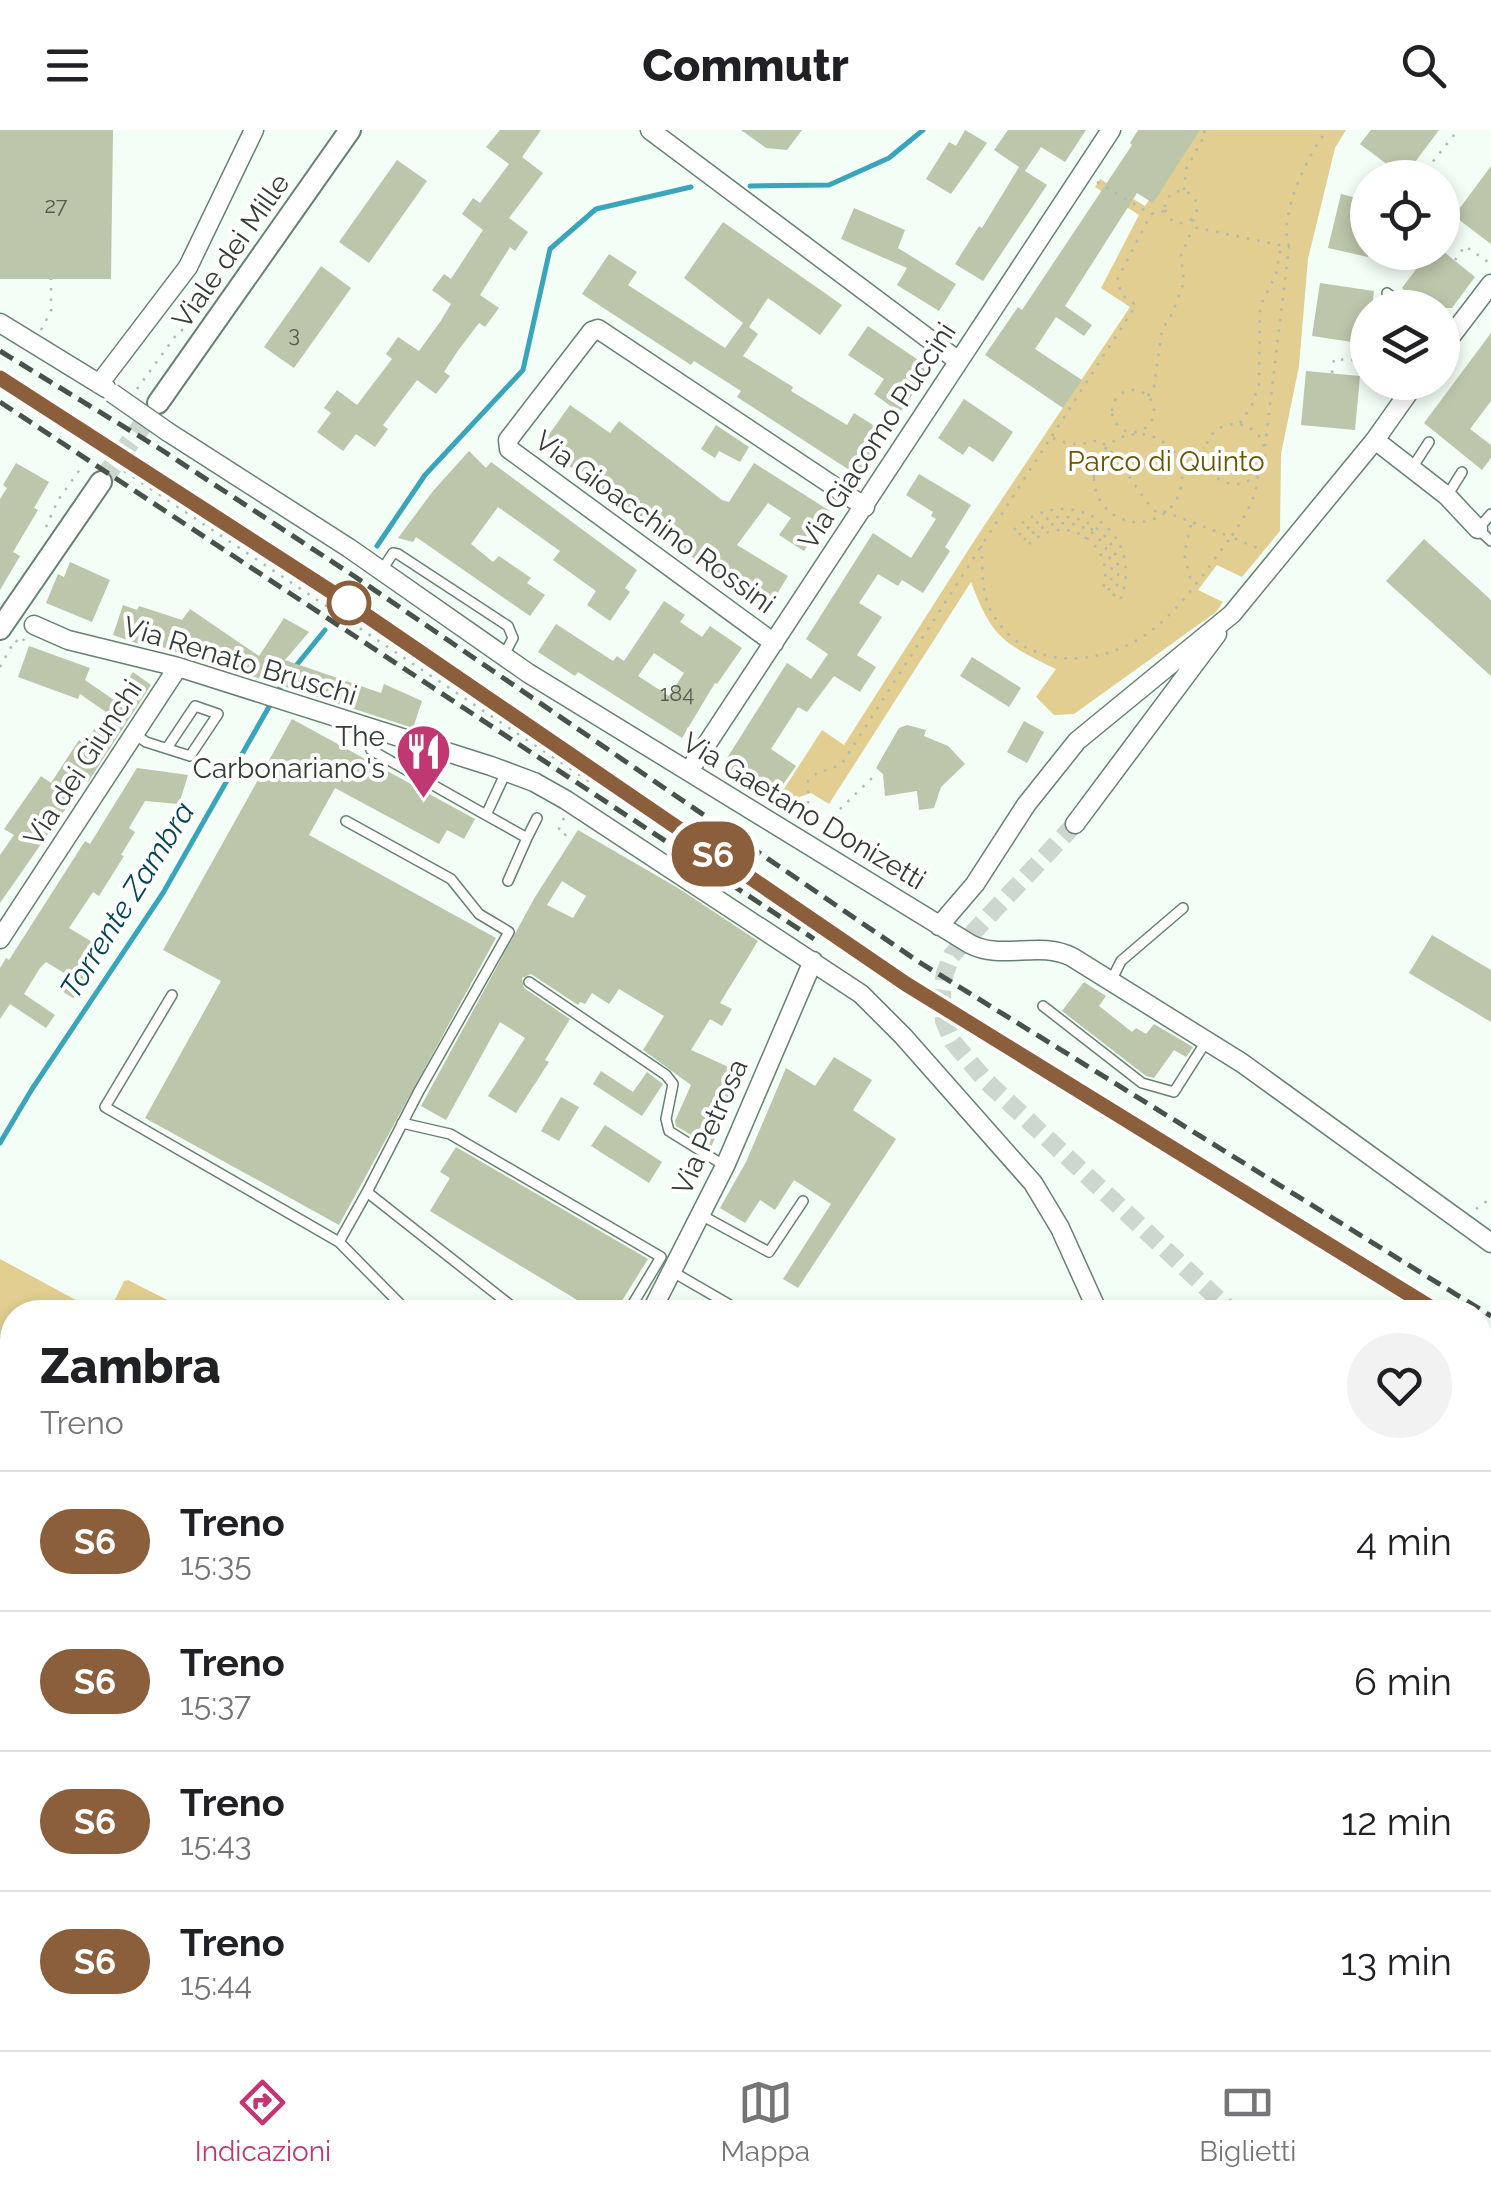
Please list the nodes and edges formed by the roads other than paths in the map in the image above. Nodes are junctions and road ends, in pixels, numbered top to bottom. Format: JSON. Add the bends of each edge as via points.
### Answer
{"nodes":[{"id":1,"x":254,"y":130,"type":"edge"},
{"id":2,"x":350,"y":130,"type":"edge"},
{"id":3,"x":650,"y":130,"type":"edge"},
{"id":4,"x":1111,"y":130,"type":"edge"},
{"id":5,"x":1491,"y":284,"type":"edge"},
{"id":6,"x":1460,"y":322,"type":"edge"},
{"id":7,"x":0,"y":323,"type":"edge"},
{"id":8,"x":957,"y":360,"type":"junction"},
{"id":9,"x":106,"y":388,"type":"junction"},
{"id":10,"x":1403,"y":400,"type":"edge"},
{"id":11,"x":158,"y":403,"type":"tunnel mouth"},
{"id":12,"x":1375,"y":440,"type":"junction"},
{"id":13,"x":1429,"y":442,"type":"dead end"},
{"id":14,"x":1412,"y":468,"type":"junction"},
{"id":15,"x":1462,"y":472,"type":"dead end"},
{"id":16,"x":101,"y":482,"type":"tunnel mouth"},
{"id":17,"x":1447,"y":496,"type":"junction"},
{"id":18,"x":865,"y":507,"type":"junction"},
{"id":19,"x":1487,"y":528,"type":"edge"},
{"id":20,"x":381,"y":572,"type":"junction"},
{"id":21,"x":1232,"y":614,"type":"junction"},
{"id":22,"x":34,"y":625,"type":"road end"},
{"id":23,"x":0,"y":629,"type":"edge"},
{"id":24,"x":774,"y":643,"type":"junction"},
{"id":25,"x":504,"y":656,"type":"junction"},
{"id":26,"x":178,"y":668,"type":"junction"},
{"id":27,"x":136,"y":735,"type":"junction"},
{"id":28,"x":167,"y":748,"type":"junction"},
{"id":29,"x":370,"y":750,"type":"dead end"},
{"id":30,"x":688,"y":771,"type":"junction"},
{"id":31,"x":506,"y":772,"type":"junction"},
{"id":32,"x":486,"y":815,"type":"junction"},
{"id":33,"x":537,"y":818,"type":"dead end"},
{"id":34,"x":346,"y":822,"type":"dead end"},
{"id":35,"x":1075,"y":824,"type":"tunnel mouth"},
{"id":36,"x":527,"y":838,"type":"junction"},
{"id":37,"x":508,"y":881,"type":"dead end"},
{"id":38,"x":1183,"y":908,"type":"dead end"},
{"id":39,"x":939,"y":926,"type":"junction"},
{"id":40,"x":0,"y":939,"type":"edge"},
{"id":41,"x":812,"y":961,"type":"junction"},
{"id":42,"x":1111,"y":981,"type":"junction"},
{"id":43,"x":529,"y":982,"type":"dead end"},
{"id":44,"x":172,"y":995,"type":"dead end"},
{"id":45,"x":1043,"y":1006,"type":"dead end"},
{"id":46,"x":1207,"y":1040,"type":"junction"},
{"id":47,"x":402,"y":1124,"type":"junction"},
{"id":48,"x":725,"y":1166,"type":"junction"},
{"id":49,"x":367,"y":1192,"type":"junction"},
{"id":50,"x":804,"y":1201,"type":"dead end"},
{"id":51,"x":701,"y":1215,"type":"junction"},
{"id":52,"x":339,"y":1242,"type":"junction"},
{"id":53,"x":1491,"y":1243,"type":"edge"},
{"id":54,"x":673,"y":1272,"type":"junction"},
{"id":55,"x":396,"y":1300,"type":"edge"},
{"id":56,"x":504,"y":1300,"type":"edge"},
{"id":57,"x":635,"y":1300,"type":"edge"},
{"id":58,"x":658,"y":1300,"type":"edge"},
{"id":59,"x":721,"y":1300,"type":"edge"},
{"id":60,"x":1093,"y":1300,"type":"edge"}],
"edges":[{"from":1,"to":9,"type":"street","via":[[188,267]]},
{"from":2,"to":11,"type":"street","name":"Viale dei Mille"},
{"from":3,"to":8,"type":"street"},
{"from":4,"to":8,"type":"street","name":"Via Giacomo Puccini"},
{"from":5,"to":6,"type":"street"},
{"from":7,"to":9,"type":"street","name":"Via Gaetano Donizetti"},
{"from":8,"to":18,"type":"street","name":"Via Giacomo Puccini"},
{"from":9,"to":20,"type":"street","name":"Via Gaetano Donizetti","bridge":true},
{"from":10,"to":12,"type":"street"},
{"from":12,"to":14,"type":"street"},
{"from":12,"to":21,"type":"street"},
{"from":13,"to":14,"type":"lane"},
{"from":14,"to":17,"type":"street"},
{"from":15,"to":17,"type":"lane"},
{"from":16,"to":23,"type":"street"},
{"from":17,"to":19,"type":"street"},
{"from":18,"to":24,"type":"street","name":"Via Giacomo Puccini"},
{"from":18,"to":24,"type":"street","name":"Via Gioacchino Rossini","via":[[596,329],[506,444]]},
{"from":20,"to":25,"type":"street","name":"Via Gaetano Donizetti"},
{"from":20,"to":25,"type":"lane","via":[[398,554],[508,626],[513,638]]},
{"from":21,"to":35,"type":"street"},
{"from":21,"to":39,"type":"street","via":[[1077,741]]},
{"from":22,"to":26,"type":"street","name":"Via Renato Bruschi"},
{"from":24,"to":30,"type":"street","name":"Via Giacomo Puccini"},
{"from":25,"to":30,"type":"street","name":"Via Gaetano Donizetti"},
{"from":26,"to":27,"type":"street","name":"Via dei Giunchi"},
{"from":26,"to":31,"type":"street","name":"Via Renato Bruschi"},
{"from":27,"to":28,"type":"lane"},
{"from":27,"to":40,"type":"street","name":"Via dei Giunchi"},
{"from":28,"to":28,"type":"lane","via":[[190,756],[218,714],[195,706]]},
{"from":29,"to":32,"type":"lane"},
{"from":30,"to":39,"type":"street","name":"Via Gaetano Donizetti"},
{"from":31,"to":32,"type":"lane"},
{"from":31,"to":41,"type":"street","name":"Via Renato Bruschi","via":[[566,800]]},
{"from":32,"to":36,"type":"lane"},
{"from":33,"to":36,"type":"lane"},
{"from":34,"to":47,"type":"lane","via":[[450,878],[479,914],[509,932]]},
{"from":36,"to":37,"type":"lane"},
{"from":38,"to":42,"type":"lane","via":[[1122,961]]},
{"from":39,"to":42,"type":"street","name":"Via Gaetano Donizetti","via":[[984,951],[1060,952]]},
{"from":41,"to":48,"type":"street","name":"Via Petrosa"},
{"from":41,"to":60,"type":"street","name":"Via Renato Bruschi","via":[[889,1022],[1032,1183]]},
{"from":42,"to":46,"type":"street","name":"Via Gaetano Donizetti"},
{"from":43,"to":48,"type":"lane","via":[[666,1075],[673,1084],[669,1131]]},
{"from":44,"to":52,"type":"lane","via":[[105,1107]]},
{"from":45,"to":46,"type":"lane","via":[[1142,1083],[1174,1092]]},
{"from":46,"to":53,"type":"street","name":"Via Gaetano Donizetti"},
{"from":47,"to":49,"type":"lane"},
{"from":47,"to":57,"type":"lane","via":[[450,1134],[661,1257]]},
{"from":48,"to":51,"type":"street","name":"Via Petrosa"},
{"from":49,"to":52,"type":"lane"},
{"from":49,"to":56,"type":"lane"},
{"from":50,"to":51,"type":"lane","via":[[769,1252]]},
{"from":51,"to":54,"type":"street","name":"Via Petrosa"},
{"from":52,"to":55,"type":"lane"},
{"from":54,"to":58,"type":"street","name":"Via Petrosa"},
{"from":54,"to":59,"type":"lane"}]}
